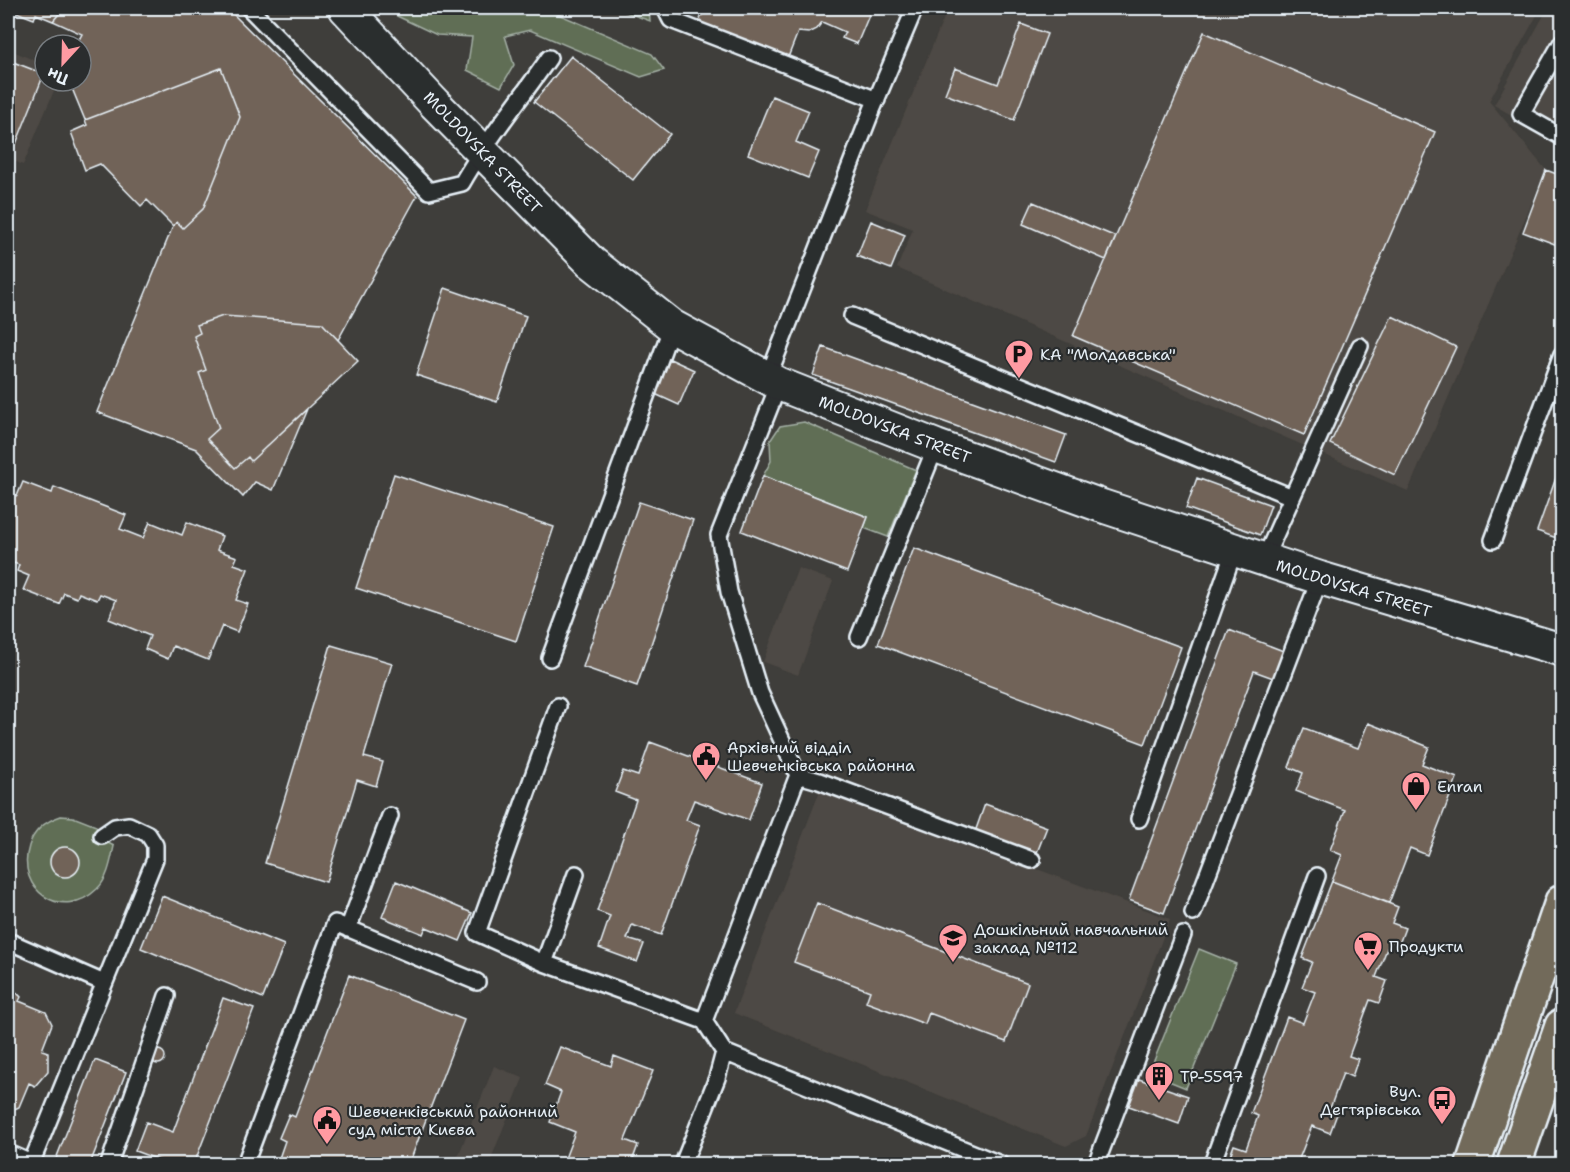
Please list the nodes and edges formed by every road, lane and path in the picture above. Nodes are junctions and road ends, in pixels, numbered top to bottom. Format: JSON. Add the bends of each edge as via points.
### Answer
{"nodes":[{"id":1,"x":249,"y":8,"type":"edge"},
{"id":2,"x":345,"y":8,"type":"edge"},
{"id":3,"x":665,"y":8,"type":"edge"},
{"id":4,"x":915,"y":8,"type":"edge"},
{"id":5,"x":1563,"y":42,"type":"edge"},
{"id":6,"x":549,"y":58,"type":"dead end"},
{"id":7,"x":877,"y":100,"type":"junction"},
{"id":8,"x":1563,"y":137,"type":"edge"},
{"id":9,"x":481,"y":149,"type":"junction"},
{"id":10,"x":852,"y":316,"type":"dead end"},
{"id":11,"x":672,"y":326,"type":"junction"},
{"id":12,"x":1360,"y":346,"type":"dead end"},
{"id":13,"x":1563,"y":354,"type":"edge"},
{"id":14,"x":774,"y":380,"type":"junction"},
{"id":15,"x":936,"y":446,"type":"junction"},
{"id":16,"x":1292,"y":497,"type":"junction"},
{"id":17,"x":1493,"y":540,"type":"dead end"},
{"id":18,"x":1234,"y":551,"type":"junction"},
{"id":19,"x":1264,"y":560,"type":"junction"},
{"id":20,"x":1320,"y":578,"type":"junction"},
{"id":21,"x":859,"y":637,"type":"dead end"},
{"id":22,"x":1563,"y":650,"type":"edge"},
{"id":23,"x":550,"y":658,"type":"dead end"},
{"id":24,"x":558,"y":706,"type":"dead end"},
{"id":25,"x":798,"y":775,"type":"junction"},
{"id":26,"x":390,"y":816,"type":"dead end"},
{"id":27,"x":1139,"y":819,"type":"dead end"},
{"id":28,"x":102,"y":836,"type":"dead end"},
{"id":29,"x":1032,"y":860,"type":"dead end"},
{"id":30,"x":576,"y":874,"type":"dead end"},
{"id":31,"x":1317,"y":876,"type":"dead end"},
{"id":32,"x":1563,"y":902,"type":"edge"},
{"id":33,"x":1193,"y":913,"type":"dead end"},
{"id":34,"x":348,"y":929,"type":"junction"},
{"id":35,"x":1183,"y":935,"type":"dead end"},
{"id":36,"x":8,"y":941,"type":"edge"},
{"id":37,"x":544,"y":963,"type":"junction"},
{"id":38,"x":477,"y":982,"type":"dead end"},
{"id":39,"x":104,"y":983,"type":"junction"},
{"id":40,"x":167,"y":996,"type":"dead end"},
{"id":41,"x":704,"y":1021,"type":"junction"},
{"id":42,"x":1563,"y":1026,"type":"edge"},
{"id":43,"x":724,"y":1052,"type":"junction"},
{"id":44,"x":8,"y":1153,"type":"edge"},
{"id":45,"x":31,"y":1164,"type":"edge"},
{"id":46,"x":109,"y":1164,"type":"edge"},
{"id":47,"x":245,"y":1164,"type":"edge"},
{"id":48,"x":683,"y":1164,"type":"edge"},
{"id":49,"x":1000,"y":1164,"type":"edge"},
{"id":50,"x":1096,"y":1164,"type":"edge"},
{"id":51,"x":1212,"y":1164,"type":"edge"},
{"id":52,"x":1473,"y":1164,"type":"edge"},
{"id":53,"x":1514,"y":1164,"type":"edge"}],
"edges":[{"from":1,"to":9,"type":"lane","via":[[429,191],[462,183]]},
{"from":2,"to":9,"type":"street","name":"MOLDOVSKA STREET"},
{"from":3,"to":7,"type":"lane","via":[[671,20]]},
{"from":4,"to":7,"type":"lane"},
{"from":5,"to":8,"type":"lane","via":[[1521,114]]},
{"from":6,"to":9,"type":"lane"},
{"from":7,"to":14,"type":"lane"},
{"from":9,"to":11,"type":"street","name":"MOLDOVSKA STREET","via":[[591,262]]},
{"from":10,"to":16,"type":"lane"},
{"from":11,"to":14,"type":"street","name":"MOLDOVSKA STREET"},
{"from":11,"to":23,"type":"lane"},
{"from":12,"to":16,"type":"lane"},
{"from":13,"to":17,"type":"lane"},
{"from":14,"to":15,"type":"street","name":"MOLDOVSKA STREET"},
{"from":14,"to":25,"type":"lane","via":[[719,535],[729,592],[760,693]]},
{"from":15,"to":18,"type":"street","name":"MOLDOVSKA STREET"},
{"from":15,"to":21,"type":"lane"},
{"from":16,"to":19,"type":"lane"},
{"from":18,"to":19,"type":"street","name":"MOLDOVSKA STREET"},
{"from":18,"to":27,"type":"lane"},
{"from":19,"to":20,"type":"street","name":"MOLDOVSKA STREET"},
{"from":20,"to":22,"type":"street","name":"MOLDOVSKA STREET"},
{"from":20,"to":33,"type":"lane"},
{"from":24,"to":37,"type":"lane","via":[[477,933]]},
{"from":25,"to":29,"type":"lane"},
{"from":25,"to":41,"type":"lane"},
{"from":26,"to":34,"type":"lane"},
{"from":28,"to":39,"type":"lane","via":[[115,827],[129,825],[148,834],[155,845],[155,859]]},
{"from":30,"to":37,"type":"lane"},
{"from":31,"to":51,"type":"lane"},
{"from":32,"to":52,"type":"main road"},
{"from":34,"to":38,"type":"lane"},
{"from":34,"to":47,"type":"lane","via":[[334,923]]},
{"from":35,"to":50,"type":"lane"},
{"from":36,"to":39,"type":"lane"},
{"from":37,"to":41,"type":"lane"},
{"from":39,"to":45,"type":"lane"},
{"from":40,"to":46,"type":"lane"},
{"from":41,"to":43,"type":"lane"},
{"from":42,"to":53,"type":"main road"},
{"from":43,"to":48,"type":"lane"},
{"from":43,"to":49,"type":"lane"},
{"from":44,"to":45,"type":"lane"}]}
